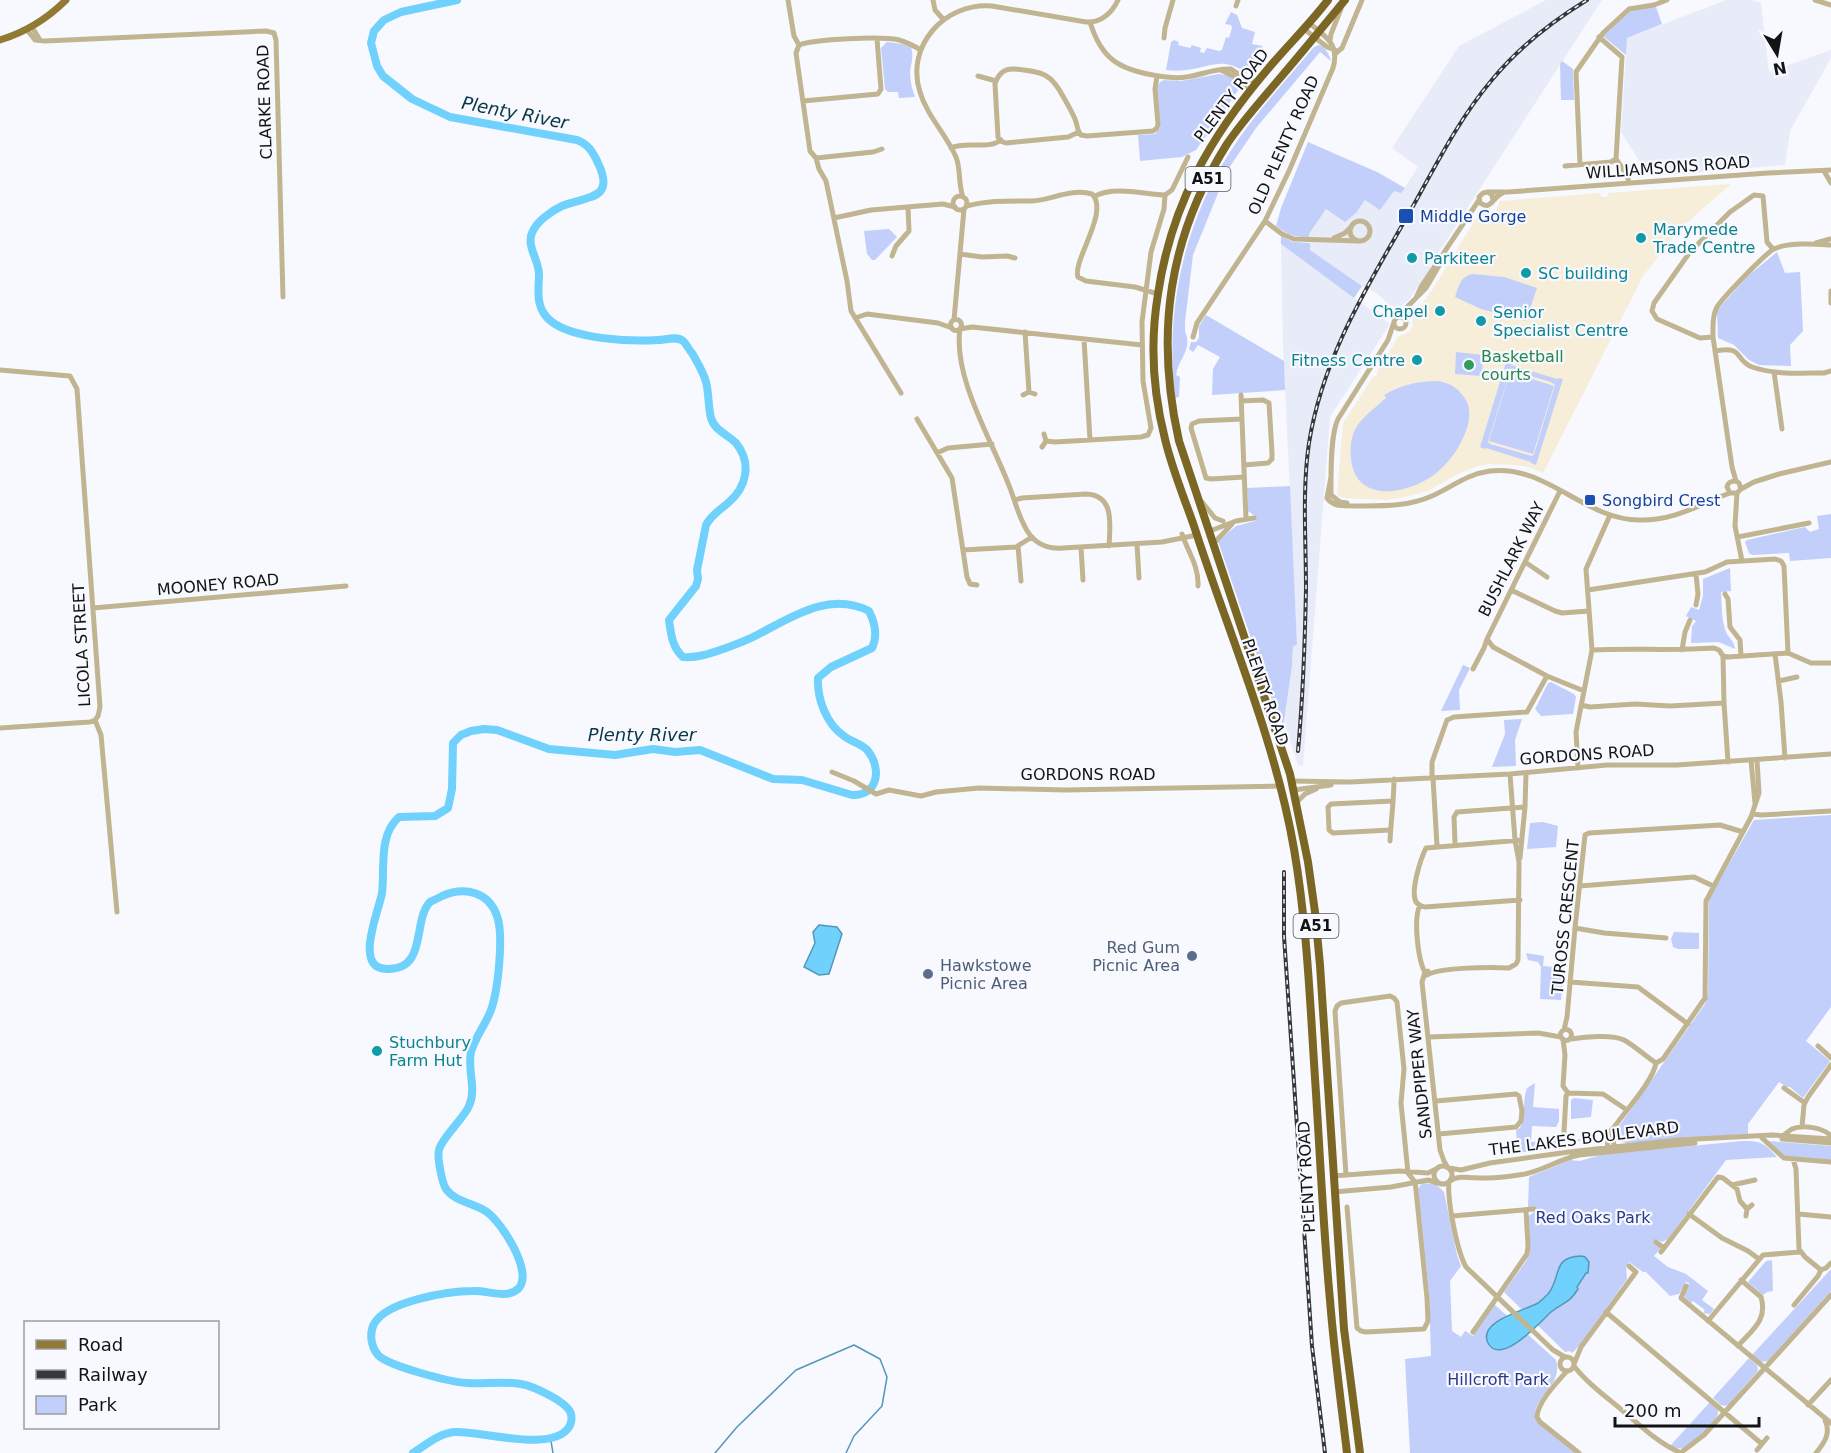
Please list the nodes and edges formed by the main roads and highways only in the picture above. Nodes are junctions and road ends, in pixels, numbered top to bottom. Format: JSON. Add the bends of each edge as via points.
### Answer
{"nodes":[{"id":1,"x":66,"y":0,"type":"edge"},
{"id":2,"x":1328,"y":0,"type":"edge"},
{"id":3,"x":1344,"y":1,"type":"edge"},
{"id":4,"x":0,"y":40,"type":"edge"},
{"id":5,"x":1274,"y":86,"type":"junction"},
{"id":6,"x":1251,"y":90,"type":"junction"},
{"id":7,"x":1209,"y":528,"type":"junction"},
{"id":8,"x":1196,"y":532,"type":"junction"},
{"id":9,"x":1293,"y":785,"type":"junction"},
{"id":10,"x":1280,"y":786,"type":"junction"},
{"id":11,"x":1333,"y":1176,"type":"junction"},
{"id":12,"x":1321,"y":1177,"type":"junction"},
{"id":13,"x":1322,"y":1192,"type":"junction"},
{"id":14,"x":1334,"y":1192,"type":"junction"},
{"id":15,"x":1347,"y":1453,"type":"edge"},
{"id":16,"x":1360,"y":1453,"type":"edge"}],
"edges":[{"from":1,"to":4,"type":"main road","via":[[29,28]]},
{"from":2,"to":6,"type":"highway","name":"PLENTY ROAD","number":"A51"},
{"from":3,"to":5,"type":"highway","name":"PLENTY ROAD","number":"A51"},
{"from":5,"to":6,"type":"highway","via":[[1260,92]]},
{"from":5,"to":7,"type":"highway","name":"PLENTY ROAD","number":"A51","via":[[1229,142],[1208,178],[1186,228],[1173,278],[1167,342],[1170,395],[1179,441]]},
{"from":6,"to":8,"type":"highway","name":"PLENTY ROAD","number":"A51","via":[[1227,120],[1198,169],[1175,221],[1158,290],[1154,353],[1159,411],[1172,465]]},
{"from":7,"to":8,"type":"highway"},
{"from":7,"to":9,"type":"highway","name":"PLENTY ROAD","number":"A51"},
{"from":8,"to":10,"type":"highway","name":"PLENTY ROAD","number":"A51"},
{"from":9,"to":10,"type":"highway","name":"GORDONS ROAD"},
{"from":9,"to":11,"type":"highway","name":"PLENTY ROAD","number":"A51","via":[[1315,912]]},
{"from":10,"to":12,"type":"highway","name":"PLENTY ROAD","number":"A51","via":[[1302,905]]},
{"from":11,"to":12,"type":"highway"},
{"from":11,"to":14,"type":"highway","name":"PLENTY ROAD","number":"A51"},
{"from":12,"to":13,"type":"highway","name":"PLENTY ROAD","number":"A51"},
{"from":13,"to":14,"type":"highway"},
{"from":13,"to":15,"type":"highway","name":"PLENTY ROAD","number":"A51"},
{"from":14,"to":16,"type":"highway","name":"PLENTY ROAD","number":"A51","via":[[1344,1329]]}]}
